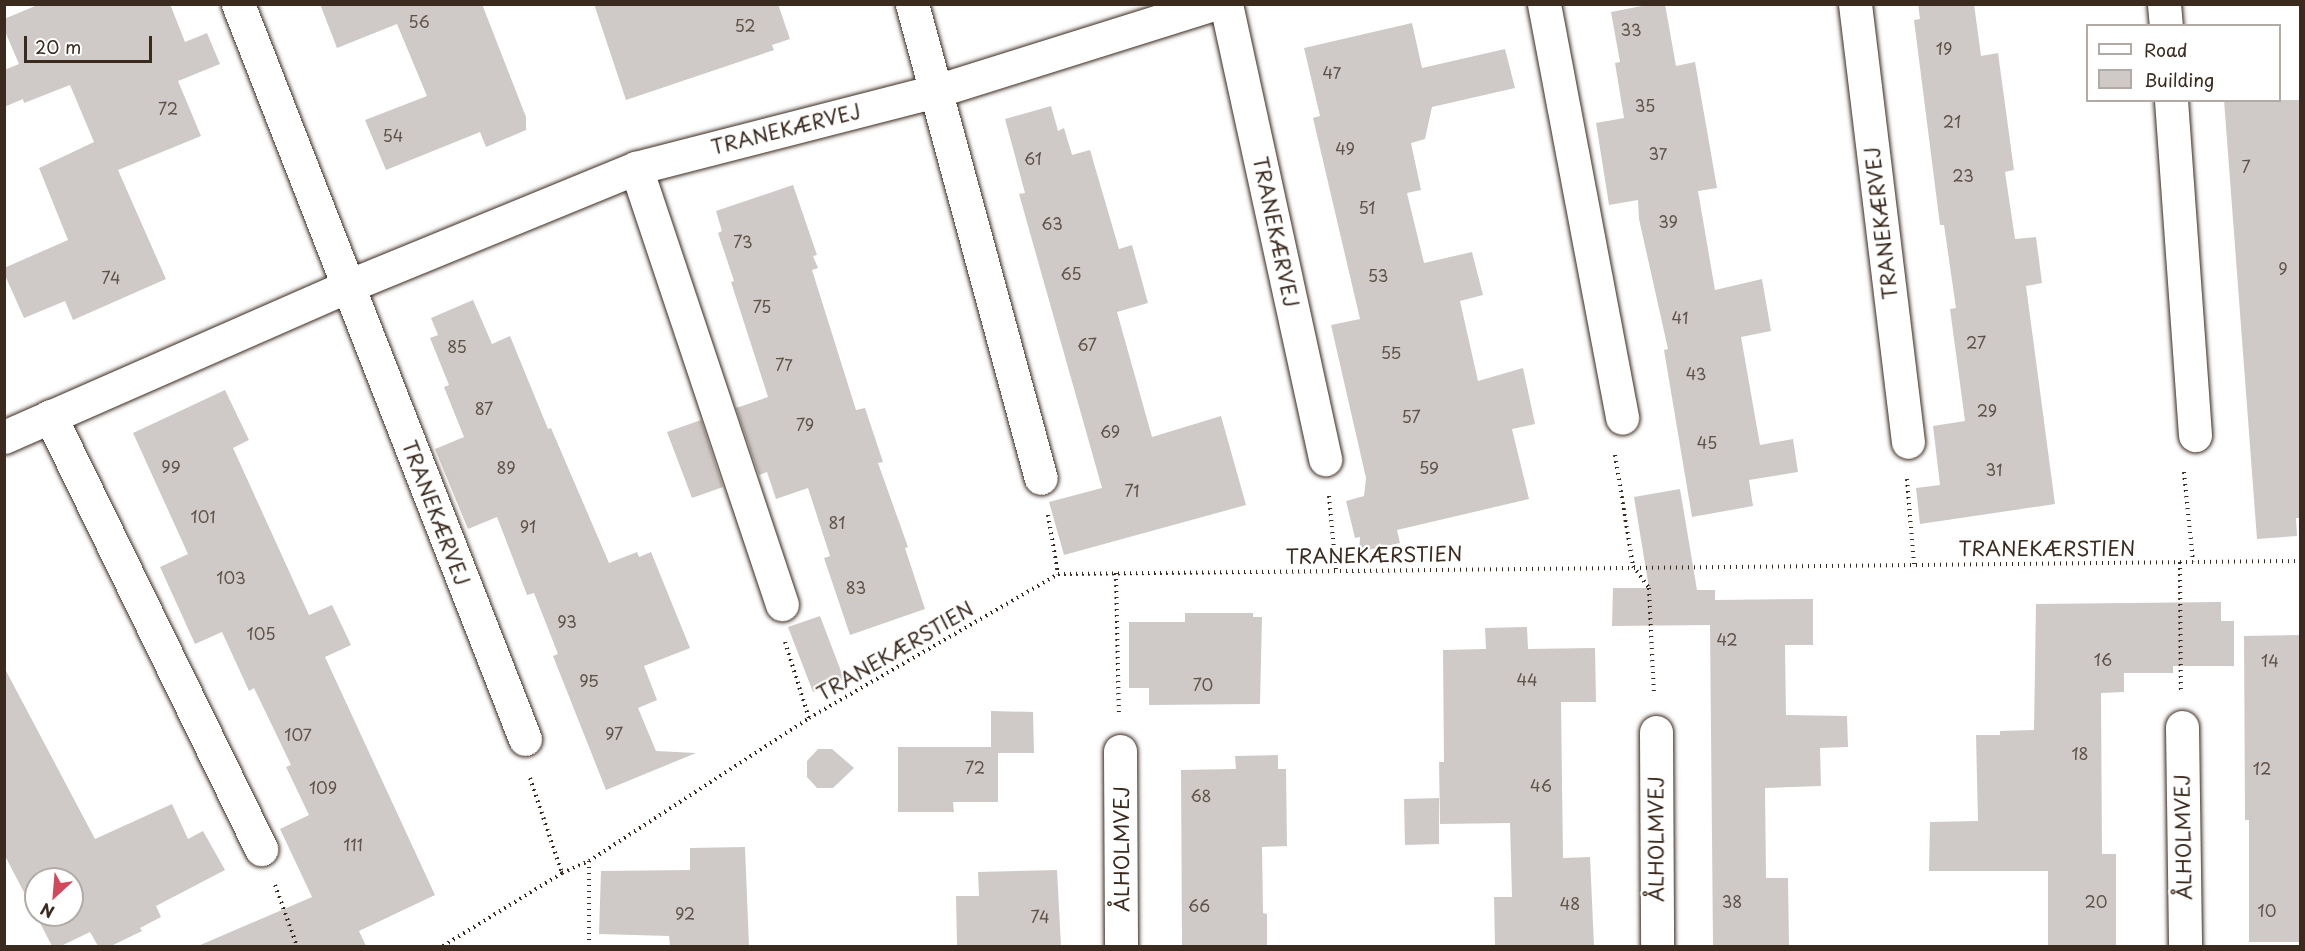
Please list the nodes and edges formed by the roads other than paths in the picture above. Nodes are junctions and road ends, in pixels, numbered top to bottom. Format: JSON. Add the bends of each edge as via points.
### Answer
{"nodes":[{"id":1,"x":238,"y":4,"type":"edge"},
{"id":2,"x":912,"y":4,"type":"edge"},
{"id":3,"x":1213,"y":4,"type":"edge"},
{"id":4,"x":1226,"y":4,"type":"edge"},
{"id":5,"x":1544,"y":4,"type":"edge"},
{"id":6,"x":1855,"y":4,"type":"edge"},
{"id":7,"x":2164,"y":4,"type":"edge"},
{"id":8,"x":2166,"y":24,"type":"edge"},
{"id":9,"x":936,"y":91,"type":"junction"},
{"id":10,"x":2171,"y":102,"type":"edge"},
{"id":11,"x":636,"y":168,"type":"junction"},
{"id":12,"x":348,"y":286,"type":"junction"},
{"id":13,"x":50,"y":416,"type":"junction"},
{"id":14,"x":1622,"y":418,"type":"road end"},
{"id":15,"x":2195,"y":435,"type":"road end"},
{"id":16,"x":4,"y":437,"type":"edge"},
{"id":17,"x":1908,"y":442,"type":"road end"},
{"id":18,"x":1325,"y":459,"type":"road end"},
{"id":19,"x":1041,"y":478,"type":"road end"},
{"id":20,"x":782,"y":604,"type":"road end"},
{"id":21,"x":2182,"y":728,"type":"road end"},
{"id":22,"x":1656,"y":732,"type":"road end"},
{"id":23,"x":525,"y":740,"type":"road end"},
{"id":24,"x":1120,"y":751,"type":"road end"},
{"id":25,"x":261,"y":849,"type":"road end"},
{"id":26,"x":1122,"y":946,"type":"edge"},
{"id":27,"x":1657,"y":946,"type":"edge"},
{"id":28,"x":2185,"y":946,"type":"edge"}],
"edges":[{"from":1,"to":12,"type":"street","name":"TRANEKÆRVEJ"},
{"from":2,"to":9,"type":"street"},
{"from":3,"to":9,"type":"street","name":"TRANEKÆRVEJ"},
{"from":4,"to":18,"type":"street","name":"TRANEKÆRVEJ"},
{"from":5,"to":14,"type":"street"},
{"from":6,"to":17,"type":"street","name":"TRANEKÆRVEJ"},
{"from":7,"to":8,"type":"street"},
{"from":9,"to":11,"type":"street","name":"TRANEKÆRVEJ"},
{"from":9,"to":19,"type":"street"},
{"from":10,"to":15,"type":"street"},
{"from":11,"to":12,"type":"street","name":"TRANEKÆRVEJ"},
{"from":11,"to":20,"type":"street"},
{"from":12,"to":13,"type":"street","name":"TRANEKÆRVEJ"},
{"from":12,"to":23,"type":"street","name":"TRANEKÆRVEJ"},
{"from":13,"to":16,"type":"street","name":"TRANEKÆRVEJ"},
{"from":13,"to":25,"type":"street"},
{"from":21,"to":28,"type":"street","name":"ÅLHOLMVEJ"},
{"from":22,"to":27,"type":"street","name":"ÅLHOLMVEJ"},
{"from":24,"to":26,"type":"street","name":"ÅLHOLMVEJ"}]}
